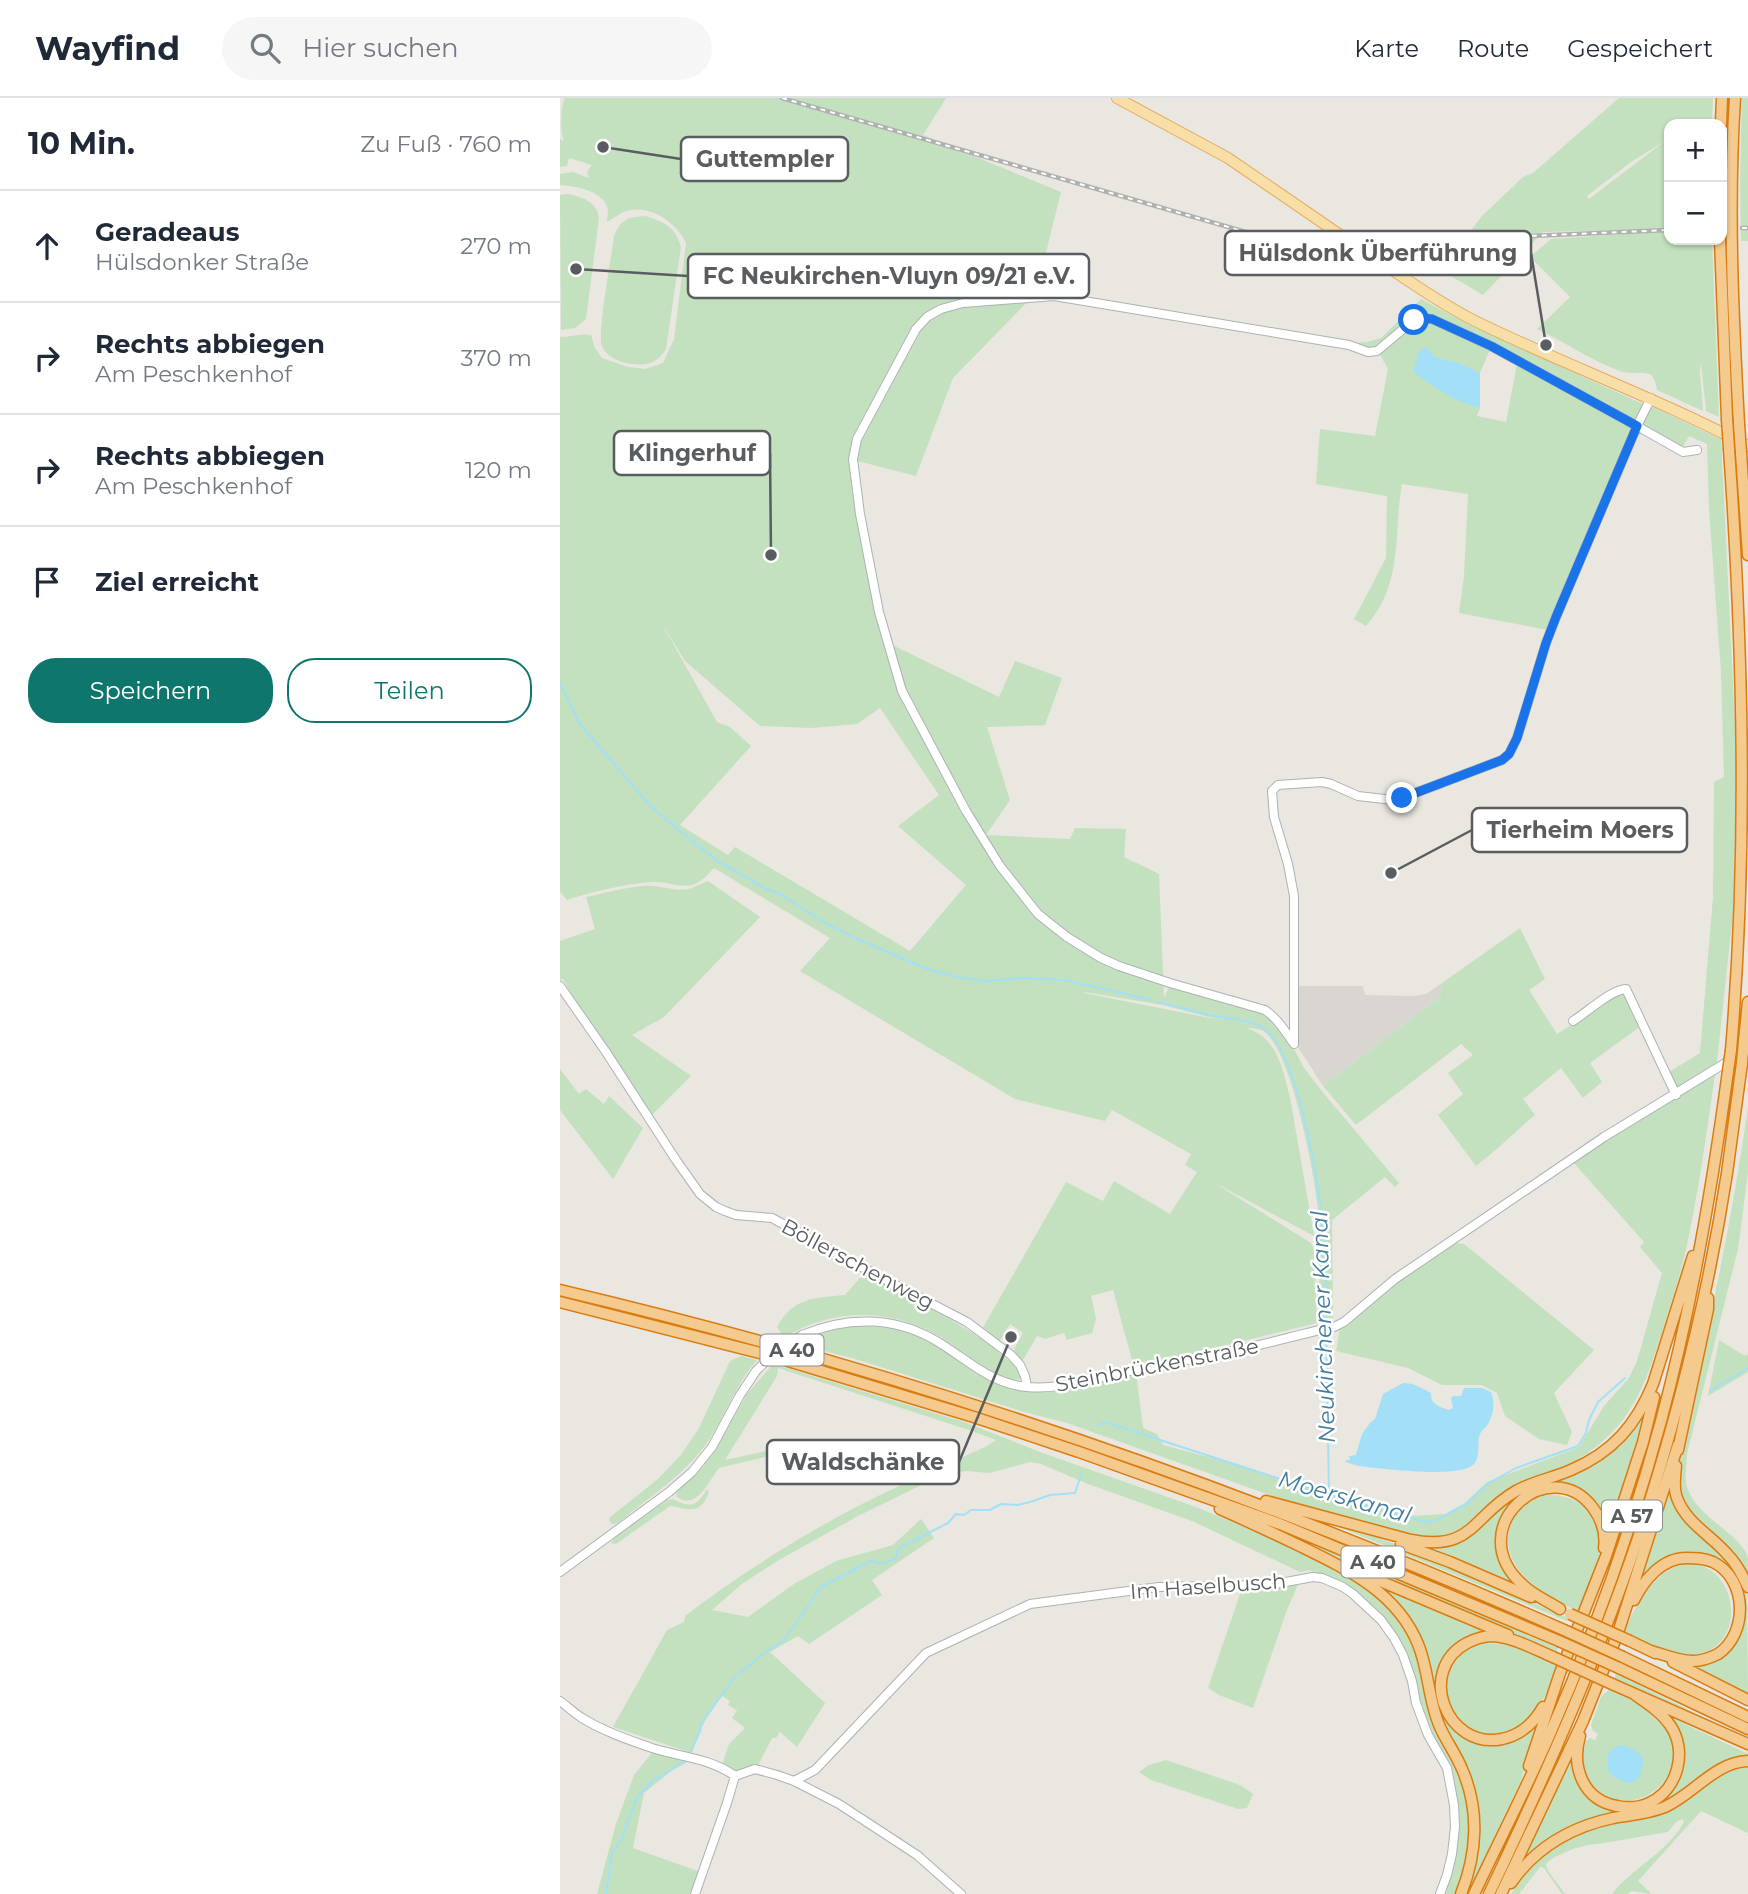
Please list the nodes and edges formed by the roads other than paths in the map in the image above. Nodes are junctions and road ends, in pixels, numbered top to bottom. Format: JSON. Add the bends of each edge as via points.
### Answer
{"nodes":[{"id":1,"x":1117,"y":98,"type":"edge"},
{"id":2,"x":1722,"y":98,"type":"edge"},
{"id":3,"x":1735,"y":98,"type":"edge"},
{"id":4,"x":1721,"y":119,"type":"edge"},
{"id":5,"x":1720,"y":245,"type":"edge"},
{"id":6,"x":1651,"y":398,"type":"junction"},
{"id":7,"x":1637,"y":426,"type":"junction"},
{"id":8,"x":1745,"y":449,"type":"edge"},
{"id":9,"x":1697,"y":450,"type":"dead end"},
{"id":10,"x":1748,"y":555,"type":"edge"},
{"id":11,"x":560,"y":986,"type":"edge"},
{"id":12,"x":1748,"y":1002,"type":"edge"},
{"id":13,"x":1573,"y":1021,"type":"dead end"},
{"id":14,"x":1746,"y":1046,"type":"edge"},
{"id":15,"x":1676,"y":1095,"type":"junction"},
{"id":16,"x":1709,"y":1192,"type":"junction"},
{"id":17,"x":1708,"y":1274,"type":"junction"},
{"id":18,"x":560,"y":1290,"type":"edge"},
{"id":19,"x":560,"y":1302,"type":"edge"},
{"id":20,"x":1667,"y":1343,"type":"junction"},
{"id":21,"x":1027,"y":1387,"type":"junction"},
{"id":22,"x":1678,"y":1444,"type":"junction"},
{"id":23,"x":1184,"y":1489,"type":"junction"},
{"id":24,"x":1223,"y":1490,"type":"junction"},
{"id":25,"x":1312,"y":1513,"type":"junction"},
{"id":26,"x":1324,"y":1558,"type":"junction"},
{"id":27,"x":560,"y":1572,"type":"edge"},
{"id":28,"x":1748,"y":1587,"type":"edge"},
{"id":29,"x":1589,"y":1599,"type":"junction"},
{"id":30,"x":1565,"y":1612,"type":"junction"},
{"id":31,"x":1623,"y":1621,"type":"junction"},
{"id":32,"x":1562,"y":1636,"type":"junction"},
{"id":33,"x":1538,"y":1650,"type":"junction"},
{"id":34,"x":1651,"y":1651,"type":"junction"},
{"id":35,"x":1621,"y":1662,"type":"junction"},
{"id":36,"x":1560,"y":1673,"type":"junction"},
{"id":37,"x":1634,"y":1694,"type":"junction"},
{"id":38,"x":1748,"y":1700,"type":"edge"},
{"id":39,"x":560,"y":1701,"type":"edge"},
{"id":40,"x":1748,"y":1717,"type":"edge"},
{"id":41,"x":1583,"y":1721,"type":"junction"},
{"id":42,"x":1748,"y":1729,"type":"edge"},
{"id":43,"x":1748,"y":1745,"type":"edge"},
{"id":44,"x":1748,"y":1761,"type":"edge"},
{"id":45,"x":735,"y":1776,"type":"junction"},
{"id":46,"x":794,"y":1781,"type":"junction"},
{"id":47,"x":1507,"y":1824,"type":"junction"},
{"id":48,"x":695,"y":1894,"type":"edge"},
{"id":49,"x":961,"y":1894,"type":"edge"},
{"id":50,"x":1440,"y":1894,"type":"edge"},
{"id":51,"x":1461,"y":1894,"type":"edge"},
{"id":52,"x":1474,"y":1894,"type":"edge"},
{"id":53,"x":1489,"y":1894,"type":"edge"},
{"id":54,"x":1503,"y":1894,"type":"edge"}],
"edges":[{"from":1,"to":6,"type":"main road","via":[[1228,158],[1472,319]]},
{"from":2,"to":4,"type":"highway"},
{"from":3,"to":8,"type":"highway","bridge":true,"via":[[1732,244],[1739,424]]},
{"from":5,"to":16,"type":"highway","number":"A 57","bridge":true,"via":[[1745,801],[1737,993]]},
{"from":6,"to":7,"type":"street"},
{"from":6,"to":8,"type":"main road"},
{"from":7,"to":7,"type":"street","via":[[1432,319],[1414,320],[1372,353],[1349,345],[1054,296],[963,303],[927,317],[916,329],[857,439],[853,459],[879,612],[902,691],[1000,866],[1038,914],[1084,948],[1119,966],[1265,1010],[1294,1044],[1294,896],[1274,817],[1272,790],[1278,785],[1327,783],[1358,796],[1393,800],[1509,754],[1556,617]]},
{"from":7,"to":9,"type":"street","via":[[1683,452]]},
{"from":8,"to":10,"type":"highway"},
{"from":11,"to":21,"type":"street","name":"Böllerschenweg","via":[[700,1194],[736,1215],[772,1218],[967,1322],[1011,1355],[1020,1365]]},
{"from":12,"to":14,"type":"highway","number":"A 57"},
{"from":13,"to":15,"type":"street","via":[[1626,989]]},
{"from":14,"to":15,"type":"street","name":"Steinbrückenstraße"},
{"from":14,"to":17,"type":"highway","number":"A 57","bridge":true},
{"from":15,"to":21,"type":"street","name":"Steinbrückenstraße","via":[[1604,1137],[1395,1279],[1334,1327],[1077,1382]]},
{"from":16,"to":20,"type":"highway"},
{"from":16,"to":47,"type":"highway","number":"A 57","via":[[1684,1329],[1626,1534],[1576,1671]]},
{"from":17,"to":22,"type":"highway","via":[[1708,1309]]},
{"from":17,"to":53,"type":"highway","number":"A 57","via":[[1672,1426],[1598,1650]]},
{"from":18,"to":24,"type":"highway","number":"A 40","via":[[918,1387]]},
{"from":19,"to":23,"type":"highway","number":"A 40","via":[[854,1380]]},
{"from":20,"to":25,"type":"highway","via":[[1645,1404],[1610,1448],[1514,1493],[1453,1540],[1430,1544]]},
{"from":20,"to":29,"type":"highway","via":[[1639,1454]]},
{"from":21,"to":27,"type":"street","name":"Steinbrückenstraße","bridge":true,"via":[[994,1379],[942,1344],[893,1324],[852,1321],[802,1335],[756,1371],[712,1447],[692,1472]]},
{"from":22,"to":28,"type":"highway","via":[[1674,1481],[1681,1506],[1729,1556]]},
{"from":22,"to":31,"type":"highway"},
{"from":23,"to":26,"type":"highway"},
{"from":23,"to":32,"type":"highway","number":"A 40"},
{"from":24,"to":25,"type":"highway"},
{"from":24,"to":32,"type":"highway","number":"A 40","via":[[1379,1551]]},
{"from":25,"to":30,"type":"highway","via":[[1450,1562]]},
{"from":26,"to":33,"type":"highway"},
{"from":26,"to":51,"type":"highway","via":[[1389,1600],[1418,1643],[1439,1725],[1463,1771],[1475,1814],[1471,1868]]},
{"from":29,"to":30,"type":"highway","via":[[1605,1544],[1600,1518],[1588,1502],[1569,1490],[1544,1489],[1522,1499],[1512,1508],[1501,1533],[1505,1561],[1524,1586]]},
{"from":29,"to":36,"type":"highway"},
{"from":30,"to":34,"type":"highway","bridge":true},
{"from":31,"to":34,"type":"highway","via":[[1650,1575],[1681,1558],[1712,1562],[1733,1578],[1744,1602],[1744,1618],[1732,1643],[1710,1658],[1695,1661]]},
{"from":31,"to":41,"type":"highway"},
{"from":32,"to":35,"type":"highway","number":"A 40","bridge":true},
{"from":33,"to":36,"type":"highway","via":[[1490,1636],[1459,1647],[1443,1670],[1440,1686],[1441,1700],[1452,1720],[1481,1739],[1513,1736],[1533,1723]]},
{"from":33,"to":37,"type":"highway","bridge":true},
{"from":34,"to":38,"type":"highway"},
{"from":35,"to":40,"type":"highway","number":"A 40"},
{"from":35,"to":42,"type":"highway","number":"A 40"},
{"from":36,"to":47,"type":"highway"},
{"from":37,"to":41,"type":"highway","via":[[1669,1724],[1679,1746],[1674,1777],[1649,1803],[1610,1805],[1589,1791],[1577,1770]]},
{"from":37,"to":43,"type":"highway"},
{"from":39,"to":45,"type":"street","via":[[612,1733],[723,1768]]},
{"from":41,"to":54,"type":"highway"},
{"from":44,"to":54,"type":"highway","via":[[1719,1769],[1663,1808],[1569,1832],[1539,1852]]},
{"from":45,"to":46,"type":"street","via":[[755,1769]]},
{"from":45,"to":48,"type":"street"},
{"from":46,"to":49,"type":"street","via":[[917,1855]]},
{"from":46,"to":50,"type":"street","name":"Im Haselbusch","via":[[815,1770],[926,1653],[1030,1604],[1159,1587],[1269,1585],[1322,1578],[1353,1594],[1394,1638],[1428,1735],[1447,1768],[1455,1828]]},
{"from":47,"to":52,"type":"highway","number":"A 57"}]}
